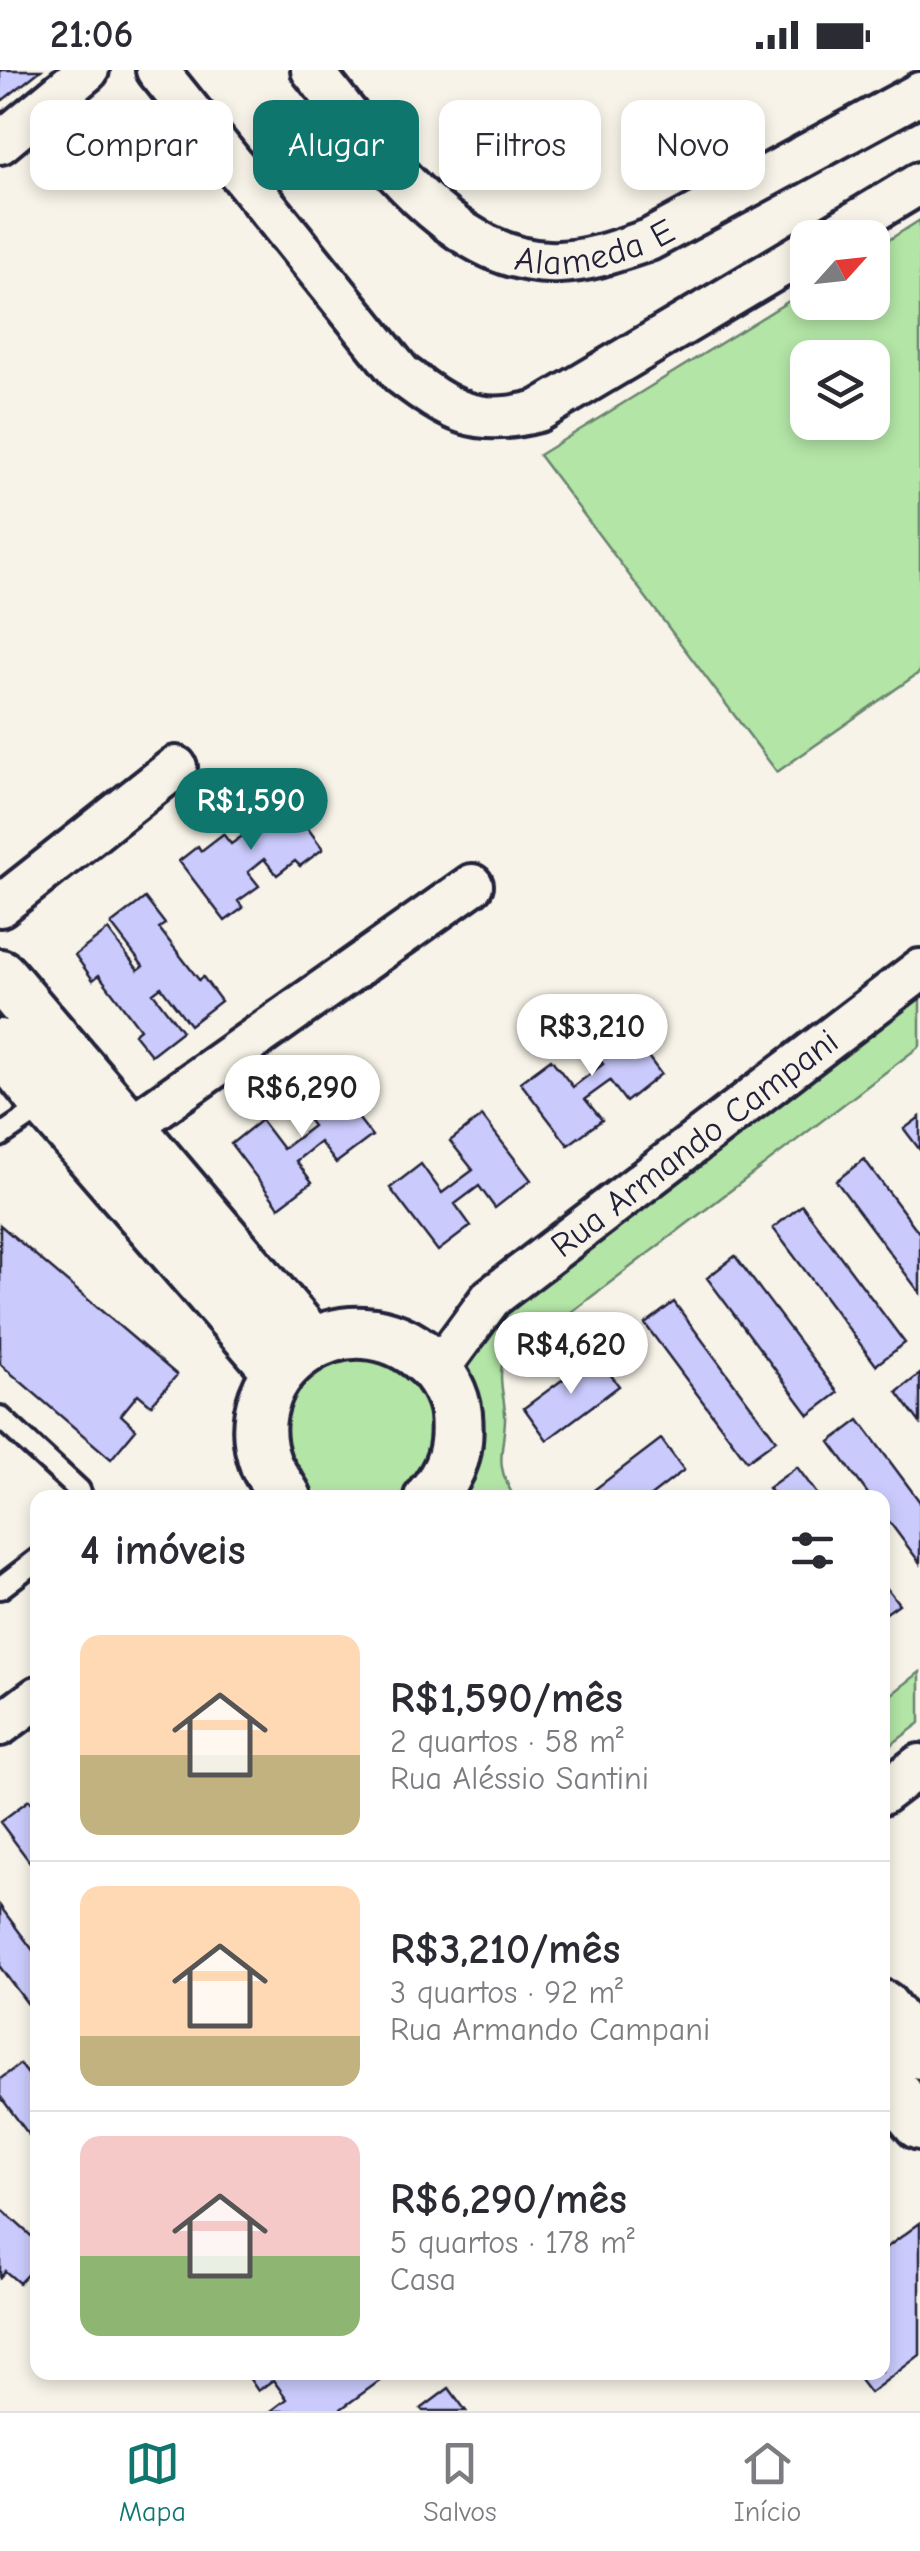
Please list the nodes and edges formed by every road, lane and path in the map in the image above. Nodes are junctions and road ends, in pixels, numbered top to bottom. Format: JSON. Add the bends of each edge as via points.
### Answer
{"nodes":[{"id":1,"x":88,"y":70,"type":"edge"},
{"id":2,"x":157,"y":70,"type":"edge"},
{"id":3,"x":312,"y":70,"type":"edge"},
{"id":4,"x":347,"y":86,"type":"edge"},
{"id":5,"x":920,"y":93,"type":"edge"},
{"id":6,"x":0,"y":143,"type":"edge"},
{"id":7,"x":920,"y":183,"type":"edge"},
{"id":8,"x":859,"y":220,"type":"edge"},
{"id":9,"x":790,"y":261,"type":"edge"},
{"id":10,"x":176,"y":767,"type":"dead end"},
{"id":11,"x":472,"y":886,"type":"dead end"},
{"id":12,"x":0,"y":906,"type":"edge"},
{"id":13,"x":920,"y":970,"type":"edge"},
{"id":14,"x":0,"y":975,"type":"edge"},
{"id":15,"x":0,"y":1045,"type":"edge"},
{"id":16,"x":46,"y":1104,"type":"junction"},
{"id":17,"x":130,"y":1127,"type":"junction"},
{"id":18,"x":0,"y":1136,"type":"edge"},
{"id":19,"x":296,"y":1357,"type":"junction"},
{"id":20,"x":438,"y":1370,"type":"junction"},
{"id":21,"x":0,"y":1417,"type":"edge"},
{"id":22,"x":79,"y":1490,"type":"edge"},
{"id":23,"x":282,"y":1490,"type":"edge"},
{"id":24,"x":444,"y":1490,"type":"edge"},
{"id":25,"x":30,"y":1565,"type":"edge"},
{"id":26,"x":0,"y":1588,"type":"edge"},
{"id":27,"x":30,"y":1703,"type":"edge"},
{"id":28,"x":0,"y":1725,"type":"edge"},
{"id":29,"x":920,"y":1765,"type":"edge"},
{"id":30,"x":890,"y":1788,"type":"edge"},
{"id":31,"x":890,"y":2016,"type":"edge"},
{"id":32,"x":920,"y":2053,"type":"edge"},
{"id":33,"x":890,"y":2088,"type":"edge"},
{"id":34,"x":920,"y":2124,"type":"edge"}],
"edges":[{"from":1,"to":6,"type":"street"},
{"from":2,"to":9,"type":"street","via":[[401,374],[474,418],[538,411]]},
{"from":3,"to":4,"type":"street","name":"Alameda E"},
{"from":4,"to":5,"type":"street","name":"Alameda E","via":[[388,163],[458,232],[511,255],[556,262],[648,240]]},
{"from":7,"to":8,"type":"street"},
{"from":10,"to":12,"type":"street"},
{"from":11,"to":17,"type":"street"},
{"from":13,"to":20,"type":"street","name":"Rua Armando Campani","via":[[492,1298]]},
{"from":14,"to":17,"type":"street"},
{"from":15,"to":16,"type":"street"},
{"from":16,"to":18,"type":"lane"},
{"from":16,"to":19,"type":"street"},
{"from":17,"to":19,"type":"street"},
{"from":19,"to":20,"type":"street","via":[[345,1332],[380,1333],[412,1346]]},
{"from":19,"to":23,"type":"street","via":[[264,1401],[260,1432],[266,1464]]},
{"from":20,"to":24,"type":"street","via":[[455,1404],[458,1442]]},
{"from":21,"to":22,"type":"lane"},
{"from":25,"to":26,"type":"lane"},
{"from":27,"to":28,"type":"street"},
{"from":29,"to":30,"type":"street"},
{"from":31,"to":32,"type":"street"},
{"from":33,"to":34,"type":"street"}]}
